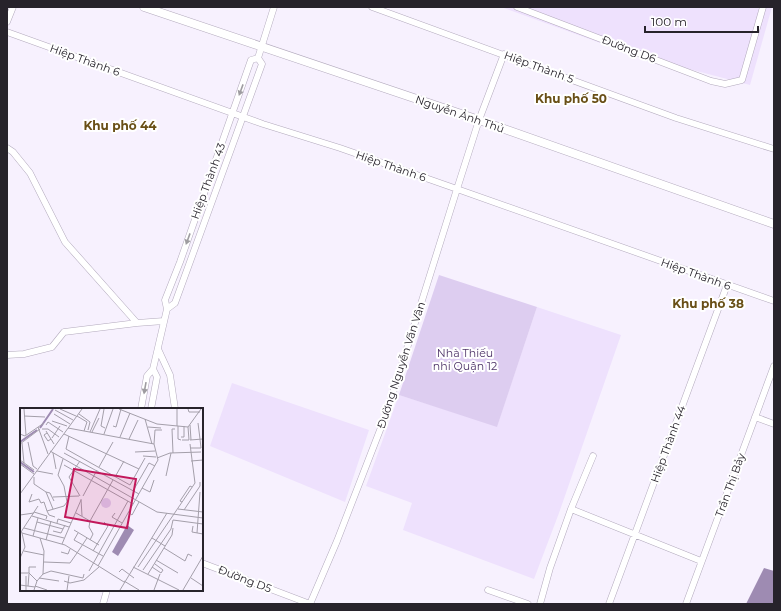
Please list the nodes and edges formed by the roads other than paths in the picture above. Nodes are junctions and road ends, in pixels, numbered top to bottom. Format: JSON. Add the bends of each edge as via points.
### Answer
{"nodes":[{"id":1,"x":13,"y":7,"type":"edge"},
{"id":2,"x":144,"y":7,"type":"edge"},
{"id":3,"x":274,"y":7,"type":"edge"},
{"id":4,"x":372,"y":7,"type":"edge"},
{"id":5,"x":517,"y":7,"type":"edge"},
{"id":6,"x":763,"y":7,"type":"edge"},
{"id":7,"x":524,"y":8,"type":"edge"},
{"id":8,"x":7,"y":22,"type":"edge"},
{"id":9,"x":7,"y":32,"type":"edge"},
{"id":10,"x":262,"y":47,"type":"junction"},
{"id":11,"x":504,"y":54,"type":"junction"},
{"id":12,"x":258,"y":58,"type":"junction"},
{"id":13,"x":233,"y":113,"type":"junction"},
{"id":14,"x":243,"y":117,"type":"junction"},
{"id":15,"x":479,"y":120,"type":"junction"},
{"id":16,"x":773,"y":147,"type":"edge"},
{"id":17,"x":7,"y":148,"type":"edge"},
{"id":18,"x":457,"y":189,"type":"junction"},
{"id":19,"x":774,"y":224,"type":"edge"},
{"id":20,"x":727,"y":285,"type":"junction"},
{"id":21,"x":774,"y":301,"type":"edge"},
{"id":22,"x":167,"y":309,"type":"junction"},
{"id":23,"x":164,"y":321,"type":"junction"},
{"id":24,"x":137,"y":323,"type":"junction"},
{"id":25,"x":158,"y":349,"type":"junction"},
{"id":26,"x":7,"y":355,"type":"edge"},
{"id":27,"x":774,"y":366,"type":"edge"},
{"id":28,"x":153,"y":370,"type":"junction"},
{"id":29,"x":141,"y":408,"type":"edge"},
{"id":30,"x":151,"y":408,"type":"edge"},
{"id":31,"x":175,"y":408,"type":"edge"},
{"id":32,"x":755,"y":417,"type":"junction"},
{"id":33,"x":774,"y":424,"type":"edge"},
{"id":34,"x":593,"y":456,"type":"dead end"},
{"id":35,"x":571,"y":509,"type":"junction"},
{"id":36,"x":634,"y":534,"type":"junction"},
{"id":37,"x":701,"y":561,"type":"junction"},
{"id":38,"x":203,"y":563,"type":"edge"},
{"id":39,"x":488,"y":590,"type":"dead end"},
{"id":40,"x":107,"y":591,"type":"edge"},
{"id":41,"x":103,"y":604,"type":"edge"},
{"id":42,"x":310,"y":604,"type":"edge"},
{"id":43,"x":528,"y":604,"type":"edge"},
{"id":44,"x":540,"y":604,"type":"edge"},
{"id":45,"x":609,"y":604,"type":"edge"},
{"id":46,"x":686,"y":604,"type":"edge"}],
"edges":[{"from":1,"to":8,"type":"street"},
{"from":2,"to":10,"type":"main road","name":"Nguyễn Ảnh Thủ"},
{"from":3,"to":10,"type":"street","name":"Hiệp Thành 43"},
{"from":4,"to":11,"type":"street","name":"Hiệp Thành 5"},
{"from":5,"to":7,"type":"street","name":"Đường D6"},
{"from":6,"to":7,"type":"street","name":"Đường D6","via":[[742,80],[725,84],[710,81]]},
{"from":9,"to":13,"type":"street","name":"Hiệp Thành 6"},
{"from":10,"to":12,"type":"street","name":"Hiệp Thành 43"},
{"from":10,"to":15,"type":"main road","name":"Nguyễn Ảnh Thủ"},
{"from":11,"to":15,"type":"street","name":"Đường Nguyễn Văn Vân"},
{"from":11,"to":16,"type":"street","name":"Hiệp Thành 5","via":[[676,118]]},
{"from":12,"to":13,"type":"street","name":"Hiệp Thành 43","one_way":true,"via":[[252,60]]},
{"from":12,"to":14,"type":"street","name":"Hiệp Thành 43","via":[[262,64]]},
{"from":13,"to":14,"type":"street","name":"Hiệp Thành 6"},
{"from":13,"to":22,"type":"street","name":"Hiệp Thành 43","one_way":true,"via":[[165,300]]},
{"from":14,"to":18,"type":"street","name":"Hiệp Thành 6"},
{"from":14,"to":22,"type":"street","name":"Hiệp Thành 43","via":[[175,303]]},
{"from":15,"to":18,"type":"street","name":"Đường Nguyễn Văn Vân"},
{"from":15,"to":19,"type":"main road","name":"Nguyễn Ảnh Thủ"},
{"from":17,"to":24,"type":"street","via":[[30,173],[65,242]]},
{"from":18,"to":20,"type":"street","name":"Hiệp Thành 6"},
{"from":18,"to":42,"type":"street","name":"Đường Nguyễn Văn Vân","via":[[387,412]]},
{"from":20,"to":21,"type":"street","name":"Hiệp Thành 6"},
{"from":20,"to":36,"type":"street","name":"Hiệp Thành 44"},
{"from":22,"to":23,"type":"street","name":"Hiệp Thành 43"},
{"from":23,"to":24,"type":"street"},
{"from":23,"to":25,"type":"street","name":"Hiệp Thành 43"},
{"from":24,"to":26,"type":"street","via":[[64,332],[52,347]]},
{"from":25,"to":28,"type":"street","name":"Hiệp Thành 43"},
{"from":25,"to":31,"type":"street","via":[[170,375]]},
{"from":27,"to":32,"type":"street","name":"Trần Thị Bảy"},
{"from":28,"to":29,"type":"street","name":"Hiệp Thành 43","one_way":true,"via":[[147,376]]},
{"from":28,"to":30,"type":"street","name":"Hiệp Thành 43","via":[[157,377]]},
{"from":32,"to":33,"type":"street"},
{"from":32,"to":37,"type":"street","name":"Trần Thị Bảy"},
{"from":34,"to":35,"type":"street"},
{"from":35,"to":36,"type":"street"},
{"from":35,"to":44,"type":"street"},
{"from":36,"to":37,"type":"street"},
{"from":36,"to":45,"type":"street","name":"Hiệp Thành 44"},
{"from":37,"to":46,"type":"street","name":"Trần Thị Bảy"},
{"from":38,"to":42,"type":"street","name":"Đường D5"},
{"from":39,"to":43,"type":"street"},
{"from":40,"to":41,"type":"street"}]}
